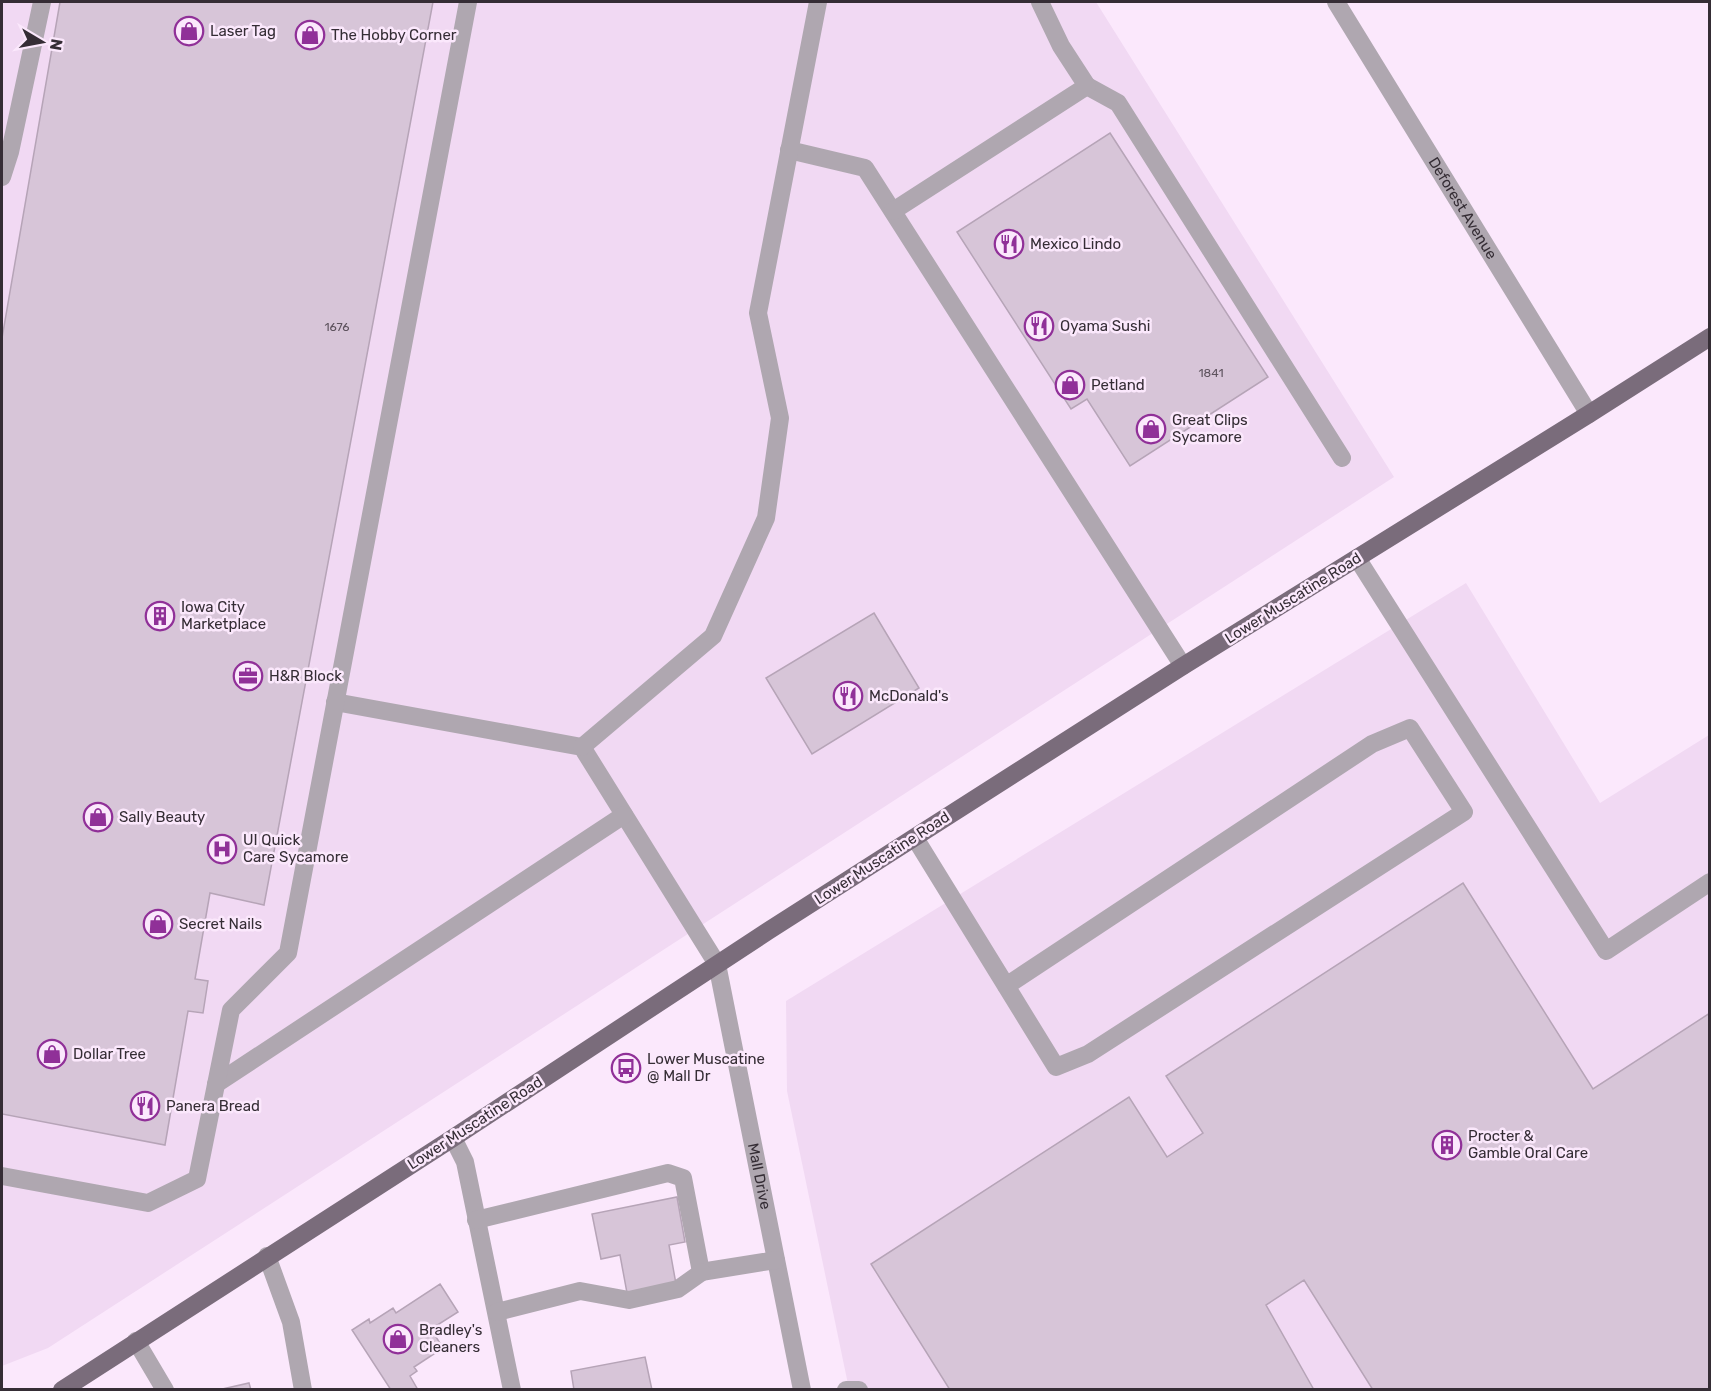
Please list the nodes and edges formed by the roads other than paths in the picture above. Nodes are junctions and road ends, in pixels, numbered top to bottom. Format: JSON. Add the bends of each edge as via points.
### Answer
{"nodes":[{"id":1,"x":42,"y":2,"type":"edge"},
{"id":2,"x":468,"y":2,"type":"edge"},
{"id":3,"x":818,"y":2,"type":"edge"},
{"id":4,"x":1040,"y":2,"type":"edge"},
{"id":5,"x":1336,"y":2,"type":"edge"},
{"id":6,"x":1087,"y":86,"type":"junction"},
{"id":7,"x":789,"y":150,"type":"junction"},
{"id":8,"x":2,"y":177,"type":"edge"},
{"id":9,"x":893,"y":211,"type":"junction"},
{"id":10,"x":1710,"y":337,"type":"edge"},
{"id":11,"x":1589,"y":414,"type":"junction"},
{"id":12,"x":1342,"y":458,"type":"dead end"},
{"id":13,"x":1357,"y":558,"type":"junction"},
{"id":14,"x":1183,"y":666,"type":"junction"},
{"id":15,"x":335,"y":702,"type":"junction"},
{"id":16,"x":582,"y":747,"type":"junction"},
{"id":17,"x":624,"y":815,"type":"junction"},
{"id":18,"x":915,"y":838,"type":"junction"},
{"id":19,"x":1710,"y":882,"type":"edge"},
{"id":20,"x":717,"y":964,"type":"junction"},
{"id":21,"x":1006,"y":986,"type":"junction"},
{"id":22,"x":216,"y":1084,"type":"junction"},
{"id":23,"x":453,"y":1138,"type":"junction"},
{"id":24,"x":2,"y":1176,"type":"edge"},
{"id":25,"x":476,"y":1220,"type":"junction"},
{"id":26,"x":267,"y":1256,"type":"junction"},
{"id":27,"x":776,"y":1260,"type":"junction"},
{"id":28,"x":702,"y":1272,"type":"junction"},
{"id":29,"x":497,"y":1312,"type":"junction"},
{"id":30,"x":136,"y":1341,"type":"junction"},
{"id":31,"x":62,"y":1389,"type":"edge"},
{"id":32,"x":165,"y":1389,"type":"edge"},
{"id":33,"x":303,"y":1389,"type":"edge"},
{"id":34,"x":512,"y":1389,"type":"edge"},
{"id":35,"x":802,"y":1389,"type":"edge"},
{"id":36,"x":846,"y":1389,"type":"edge"},
{"id":37,"x":860,"y":1389,"type":"edge"}],
"edges":[{"from":1,"to":8,"type":"street"},
{"from":2,"to":15,"type":"street"},
{"from":3,"to":7,"type":"street"},
{"from":4,"to":6,"type":"street","via":[[1061,46]]},
{"from":5,"to":11,"type":"street","name":"Deforest Avenue"},
{"from":6,"to":9,"type":"street"},
{"from":6,"to":12,"type":"street","via":[[1118,103]]},
{"from":7,"to":9,"type":"street","via":[[865,168]]},
{"from":7,"to":16,"type":"street","via":[[758,313],[780,418],[766,519],[713,636]]},
{"from":9,"to":14,"type":"street"},
{"from":10,"to":11,"type":"main road","name":"Lower Muscatine Road"},
{"from":11,"to":13,"type":"main road","name":"Lower Muscatine Road"},
{"from":13,"to":14,"type":"main road","name":"Lower Muscatine Road"},
{"from":13,"to":19,"type":"street","via":[[1606,951]]},
{"from":14,"to":18,"type":"main road","name":"Lower Muscatine Road"},
{"from":15,"to":16,"type":"street"},
{"from":15,"to":22,"type":"street","via":[[288,952],[231,1010]]},
{"from":16,"to":17,"type":"street"},
{"from":17,"to":20,"type":"street"},
{"from":17,"to":22,"type":"street"},
{"from":18,"to":20,"type":"main road","name":"Lower Muscatine Road"},
{"from":18,"to":21,"type":"street"},
{"from":20,"to":23,"type":"main road","name":"Lower Muscatine Road"},
{"from":20,"to":27,"type":"street","name":"Mall Drive"},
{"from":21,"to":21,"type":"street","via":[[1056,1067],[1088,1054],[1464,812],[1410,728],[1372,744]]},
{"from":22,"to":24,"type":"street","via":[[197,1179],[148,1203]]},
{"from":23,"to":25,"type":"street","via":[[465,1162]]},
{"from":23,"to":26,"type":"main road","name":"Lower Muscatine Road"},
{"from":25,"to":28,"type":"street","via":[[668,1173],[683,1178]]},
{"from":25,"to":29,"type":"street"},
{"from":26,"to":30,"type":"main road","name":"Lower Muscatine Road"},
{"from":26,"to":33,"type":"street","via":[[291,1322]]},
{"from":27,"to":28,"type":"street"},
{"from":27,"to":35,"type":"street","name":"Mall Drive"},
{"from":28,"to":29,"type":"street","via":[[678,1289],[628,1300],[580,1291]]},
{"from":29,"to":34,"type":"street"},
{"from":30,"to":31,"type":"main road","name":"Lower Muscatine Road"},
{"from":30,"to":32,"type":"street"},
{"from":36,"to":37,"type":"street"}]}
